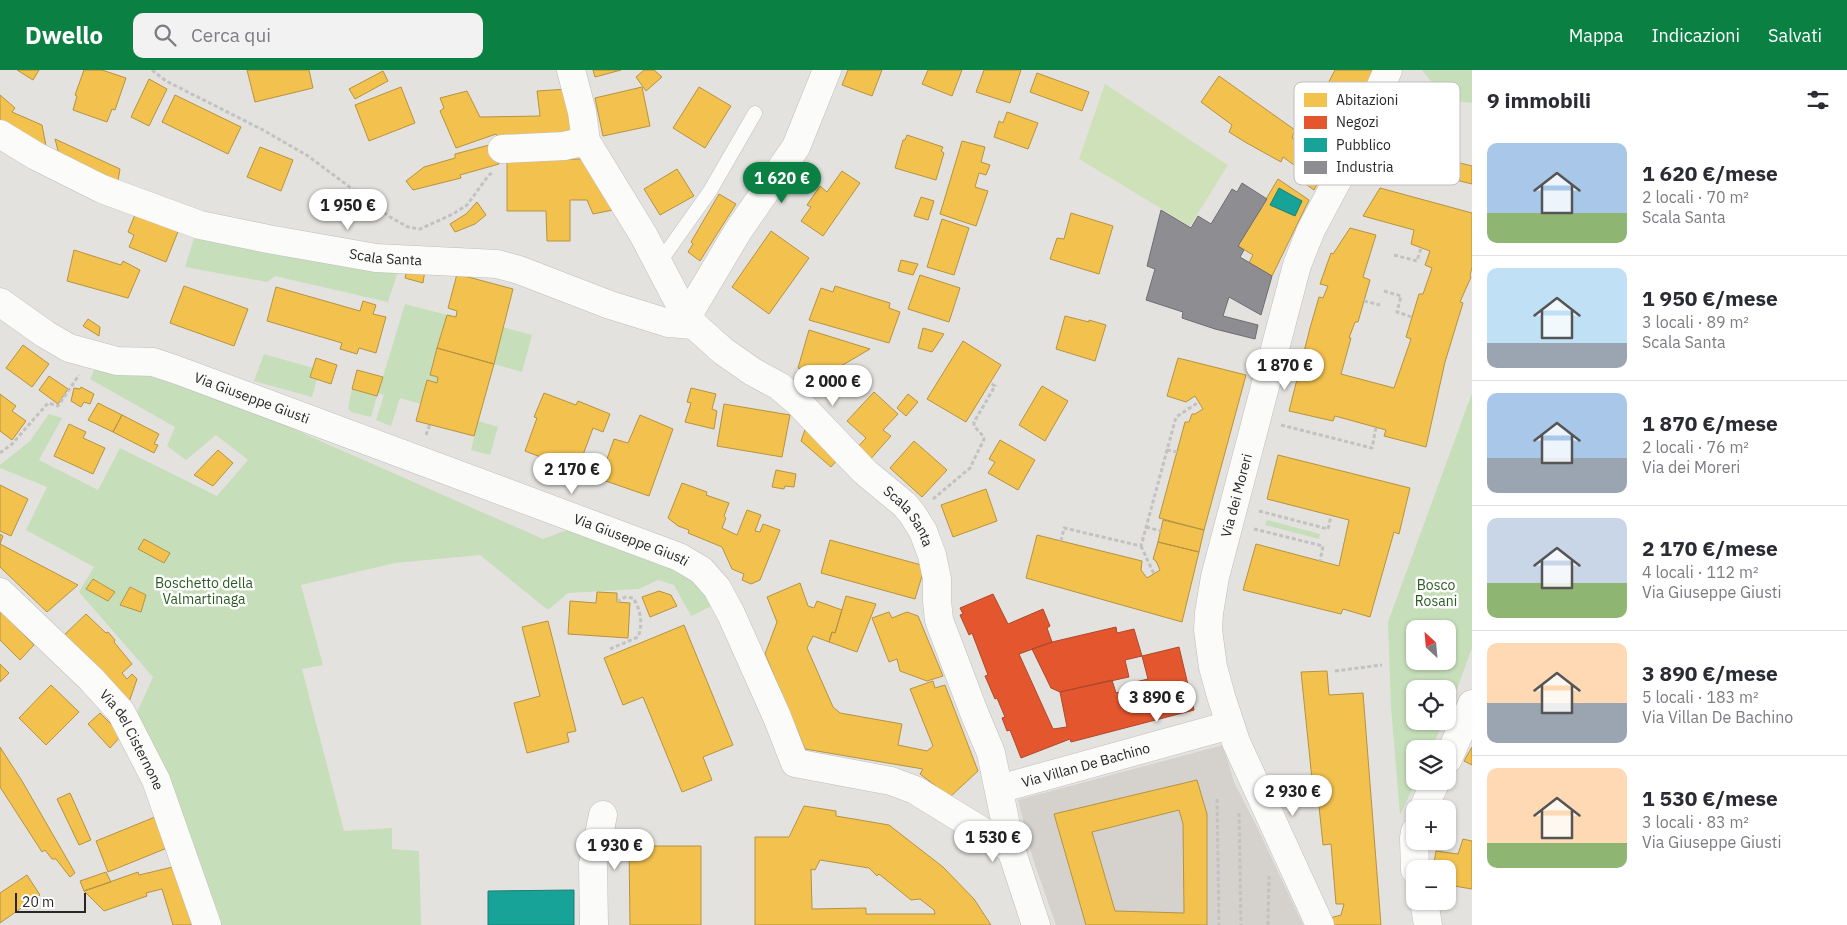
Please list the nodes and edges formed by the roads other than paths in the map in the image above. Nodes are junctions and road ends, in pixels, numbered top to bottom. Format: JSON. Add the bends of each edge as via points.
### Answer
{"nodes":[{"id":1,"x":571,"y":70,"type":"edge"},
{"id":2,"x":827,"y":70,"type":"edge"},
{"id":3,"x":1388,"y":70,"type":"edge"},
{"id":4,"x":1383,"y":82,"type":"edge"},
{"id":5,"x":755,"y":113,"type":"dead end"},
{"id":6,"x":0,"y":134,"type":"edge"},
{"id":7,"x":586,"y":140,"type":"junction"},
{"id":8,"x":502,"y":149,"type":"road end"},
{"id":9,"x":1335,"y":185,"type":"edge"},
{"id":10,"x":659,"y":263,"type":"junction"},
{"id":11,"x":0,"y":302,"type":"edge"},
{"id":12,"x":691,"y":320,"type":"junction"},
{"id":13,"x":0,"y":592,"type":"edge"},
{"id":14,"x":1472,"y":704,"type":"edge"},
{"id":15,"x":1230,"y":725,"type":"junction"},
{"id":16,"x":1456,"y":740,"type":"edge"},
{"id":17,"x":998,"y":789,"type":"junction"},
{"id":18,"x":603,"y":815,"type":"dead end"},
{"id":19,"x":1010,"y":850,"type":"junction"},
{"id":20,"x":1426,"y":910,"type":"edge"},
{"id":21,"x":207,"y":925,"type":"edge"},
{"id":22,"x":594,"y":925,"type":"edge"},
{"id":23,"x":1036,"y":925,"type":"edge"},
{"id":24,"x":1320,"y":925,"type":"edge"},
{"id":25,"x":1428,"y":925,"type":"edge"}],
"edges":[{"from":1,"to":7,"type":"street","name":"Scala Santa"},
{"from":2,"to":12,"type":"street","via":[[796,146],[738,231]]},
{"from":3,"to":4,"type":"street","name":"Via dei Moreri"},
{"from":5,"to":10,"type":"lane","via":[[710,191]]},
{"from":6,"to":12,"type":"street","name":"Scala Santa","via":[[102,189],[200,225],[376,258],[498,264],[610,305],[668,322]]},
{"from":7,"to":8,"type":"street","via":[[564,146]]},
{"from":7,"to":10,"type":"street","name":"Scala Santa"},
{"from":9,"to":15,"type":"street","name":"Via dei Moreri","via":[[1296,265],[1215,577],[1209,613],[1210,646]]},
{"from":10,"to":12,"type":"street","name":"Scala Santa"},
{"from":11,"to":19,"type":"street","name":"Via Giuseppe Giusti","via":[[69,348],[117,361],[152,362],[177,370],[679,557],[701,570],[717,588],[795,763],[891,781],[915,790]]},
{"from":12,"to":17,"type":"street","name":"Scala Santa","via":[[723,351],[779,386],[798,402],[865,472],[913,515],[932,555],[939,620],[992,753]]},
{"from":13,"to":21,"type":"street","name":"Via del Cisternone","via":[[121,712],[156,780]]},
{"from":14,"to":16,"type":"street"},
{"from":15,"to":17,"type":"street","name":"Via Villan De Bachino"},
{"from":15,"to":24,"type":"street","name":"Via dei Moreri"},
{"from":17,"to":19,"type":"street","name":"Scala Santa"},
{"from":18,"to":22,"type":"street","via":[[593,864]]},
{"from":19,"to":23,"type":"street","name":"Scala Santa"},
{"from":20,"to":25,"type":"street"}]}
